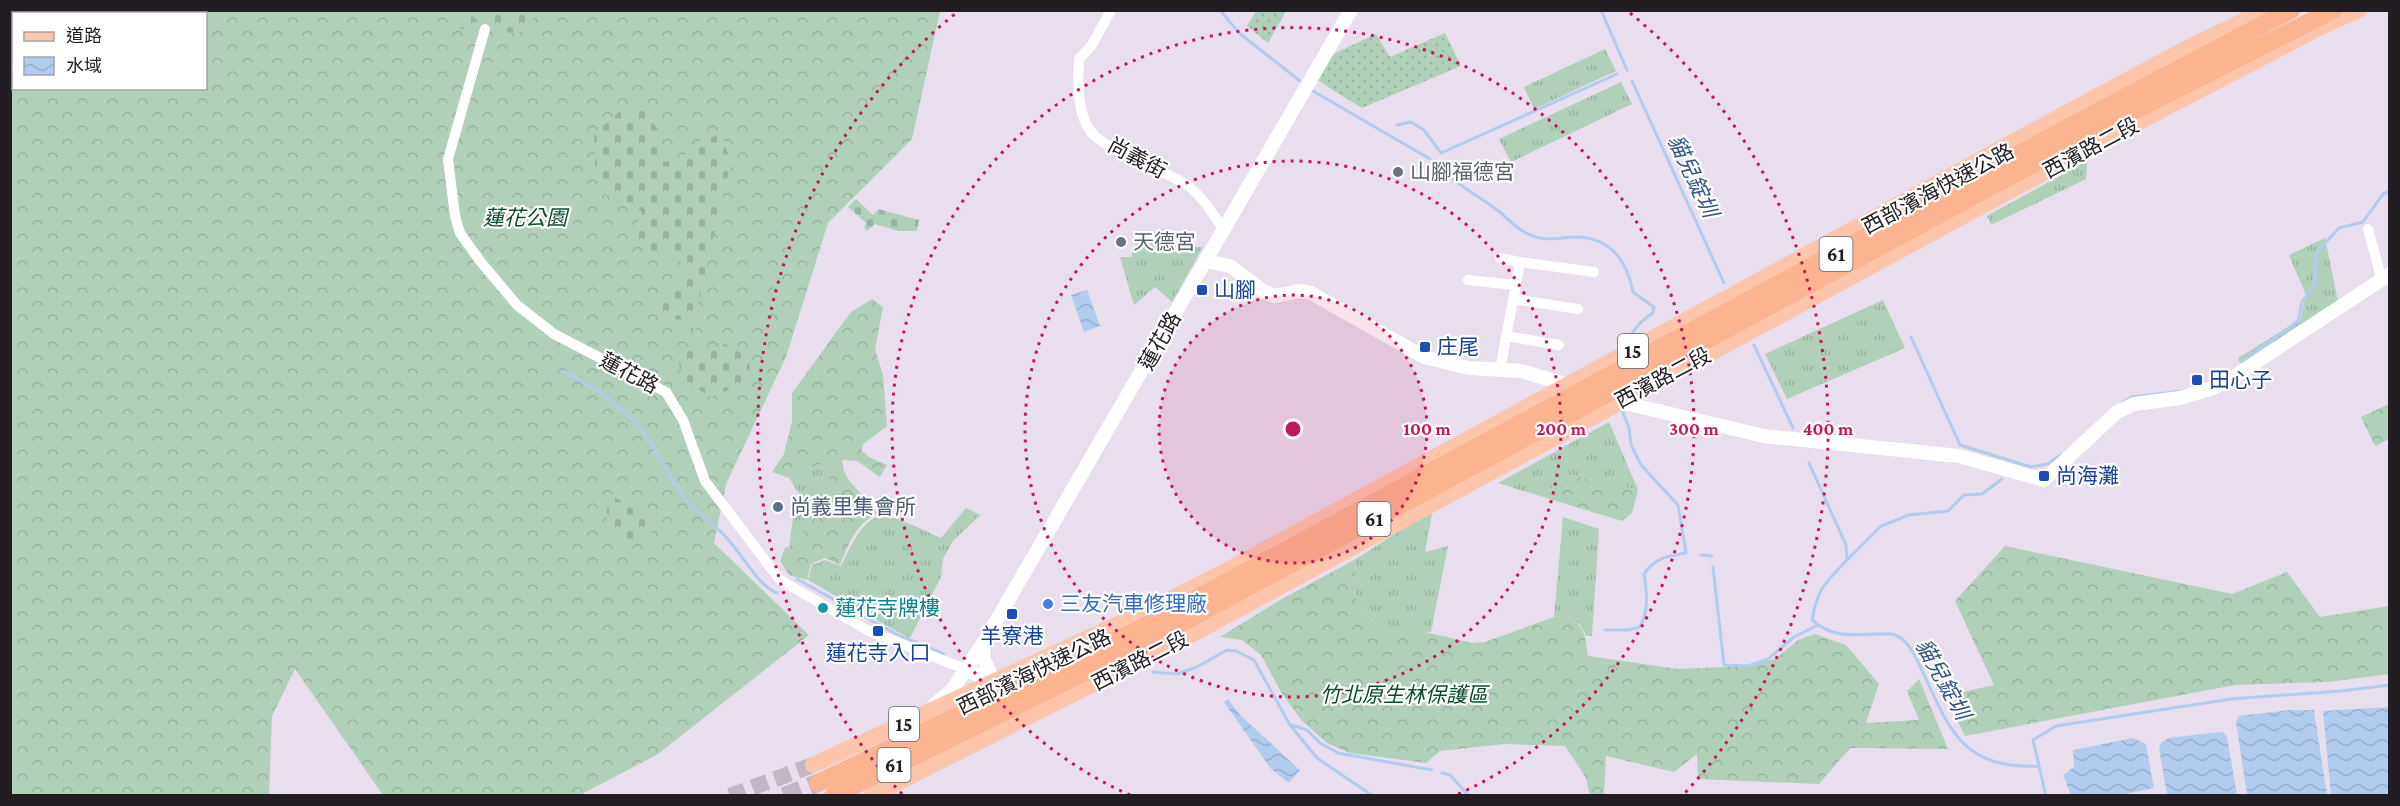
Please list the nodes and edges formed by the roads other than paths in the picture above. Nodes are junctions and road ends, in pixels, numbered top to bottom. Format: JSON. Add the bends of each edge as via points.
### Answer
{"nodes":[{"id":1,"x":1111,"y":10,"type":"edge"},
{"id":2,"x":1351,"y":10,"type":"edge"},
{"id":3,"x":2266,"y":10,"type":"edge"},
{"id":4,"x":2291,"y":10,"type":"edge"},
{"id":5,"x":2333,"y":10,"type":"edge"},
{"id":6,"x":2359,"y":10,"type":"edge"},
{"id":7,"x":485,"y":29,"type":"dead end"},
{"id":8,"x":2368,"y":229,"type":"dead end"},
{"id":9,"x":1224,"y":230,"type":"junction"},
{"id":10,"x":1500,"y":258,"type":"dead end"},
{"id":11,"x":1205,"y":261,"type":"junction"},
{"id":12,"x":1520,"y":262,"type":"junction"},
{"id":13,"x":1594,"y":272,"type":"dead end"},
{"id":14,"x":2385,"y":275,"type":"edge"},
{"id":15,"x":1468,"y":280,"type":"dead end"},
{"id":16,"x":1515,"y":285,"type":"junction"},
{"id":17,"x":1513,"y":299,"type":"junction"},
{"id":18,"x":1578,"y":309,"type":"dead end"},
{"id":19,"x":1506,"y":336,"type":"junction"},
{"id":20,"x":1559,"y":345,"type":"dead end"},
{"id":21,"x":1500,"y":370,"type":"junction"},
{"id":22,"x":1584,"y":391,"type":"junction"},
{"id":23,"x":1619,"y":402,"type":"junction"},
{"id":24,"x":984,"y":642,"type":"junction"},
{"id":25,"x":965,"y":669,"type":"junction"},
{"id":26,"x":994,"y":682,"type":"junction"},
{"id":27,"x":921,"y":716,"type":"junction"},
{"id":28,"x":1017,"y":723,"type":"junction"},
{"id":29,"x":953,"y":728,"type":"junction"},
{"id":30,"x":815,"y":774,"type":"joint"},
{"id":31,"x":833,"y":795,"type":"tunnel mouth"},
{"id":32,"x":871,"y":795,"type":"edge"}],
"edges":[{"from":1,"to":9,"type":"street","name":"尚義街","via":[[1092,45],[1078,58],[1078,84],[1086,123],[1093,134],[1113,147],[1183,182]]},
{"from":2,"to":9,"type":"street","name":"蓮花路"},
{"from":3,"to":22,"type":"main road","name":"西濱路二段","number":"15","via":[[2082,105]]},
{"from":4,"to":22,"type":"highway","name":"西部濱海快速公路","number":"61"},
{"from":5,"to":22,"type":"highway","name":"西部濱海快速公路","number":"61"},
{"from":6,"to":23,"type":"main road","name":"西濱路二段","number":"15","via":[[2093,146]]},
{"from":7,"to":25,"type":"street","name":"蓮花路","via":[[448,159],[460,233],[480,261],[517,305],[554,334],[666,392],[683,420],[705,480],[780,580],[869,631]]},
{"from":8,"to":14,"type":"street"},
{"from":9,"to":11,"type":"street","name":"蓮花路"},
{"from":10,"to":12,"type":"street"},
{"from":11,"to":21,"type":"street","via":[[1230,266],[1275,296],[1311,293],[1424,357],[1469,368]]},
{"from":11,"to":24,"type":"street","name":"蓮花路"},
{"from":12,"to":13,"type":"street"},
{"from":12,"to":16,"type":"street"},
{"from":14,"to":23,"type":"street","via":[[2226,382],[2210,390],[2134,404],[2117,412],[2044,480],[1959,456],[1764,436]]},
{"from":15,"to":16,"type":"street"},
{"from":16,"to":17,"type":"street"},
{"from":17,"to":18,"type":"street"},
{"from":17,"to":19,"type":"street"},
{"from":19,"to":20,"type":"street"},
{"from":19,"to":21,"type":"street"},
{"from":21,"to":22,"type":"street","via":[[1521,371]]},
{"from":22,"to":23,"type":"street"},
{"from":22,"to":26,"type":"main road","name":"西濱路二段","number":"15","via":[[1156,606]]},
{"from":22,"to":29,"type":"highway","name":"西部濱海快速公路","number":"61","via":[[1145,634]]},
{"from":23,"to":28,"type":"main road","name":"西濱路二段","number":"15","via":[[1193,634]]},
{"from":24,"to":25,"type":"street","name":"蓮花路"},
{"from":24,"to":26,"type":"street","via":[[983,657]]},
{"from":25,"to":26,"type":"street","name":"蓮花路"},
{"from":25,"to":27,"type":"street","via":[[952,690]]},
{"from":26,"to":27,"type":"main road","name":"西濱路二段","number":"15"},
{"from":26,"to":28,"type":"street"},
{"from":27,"to":30,"type":"main road","name":"西濱路二段","number":"15"},
{"from":28,"to":32,"type":"main road","name":"西濱路二段","number":"15"},
{"from":29,"to":30,"type":"highway","name":"西部濱海快速公路","number":"61"},
{"from":29,"to":31,"type":"highway","name":"西部濱海快速公路","number":"61"}]}
